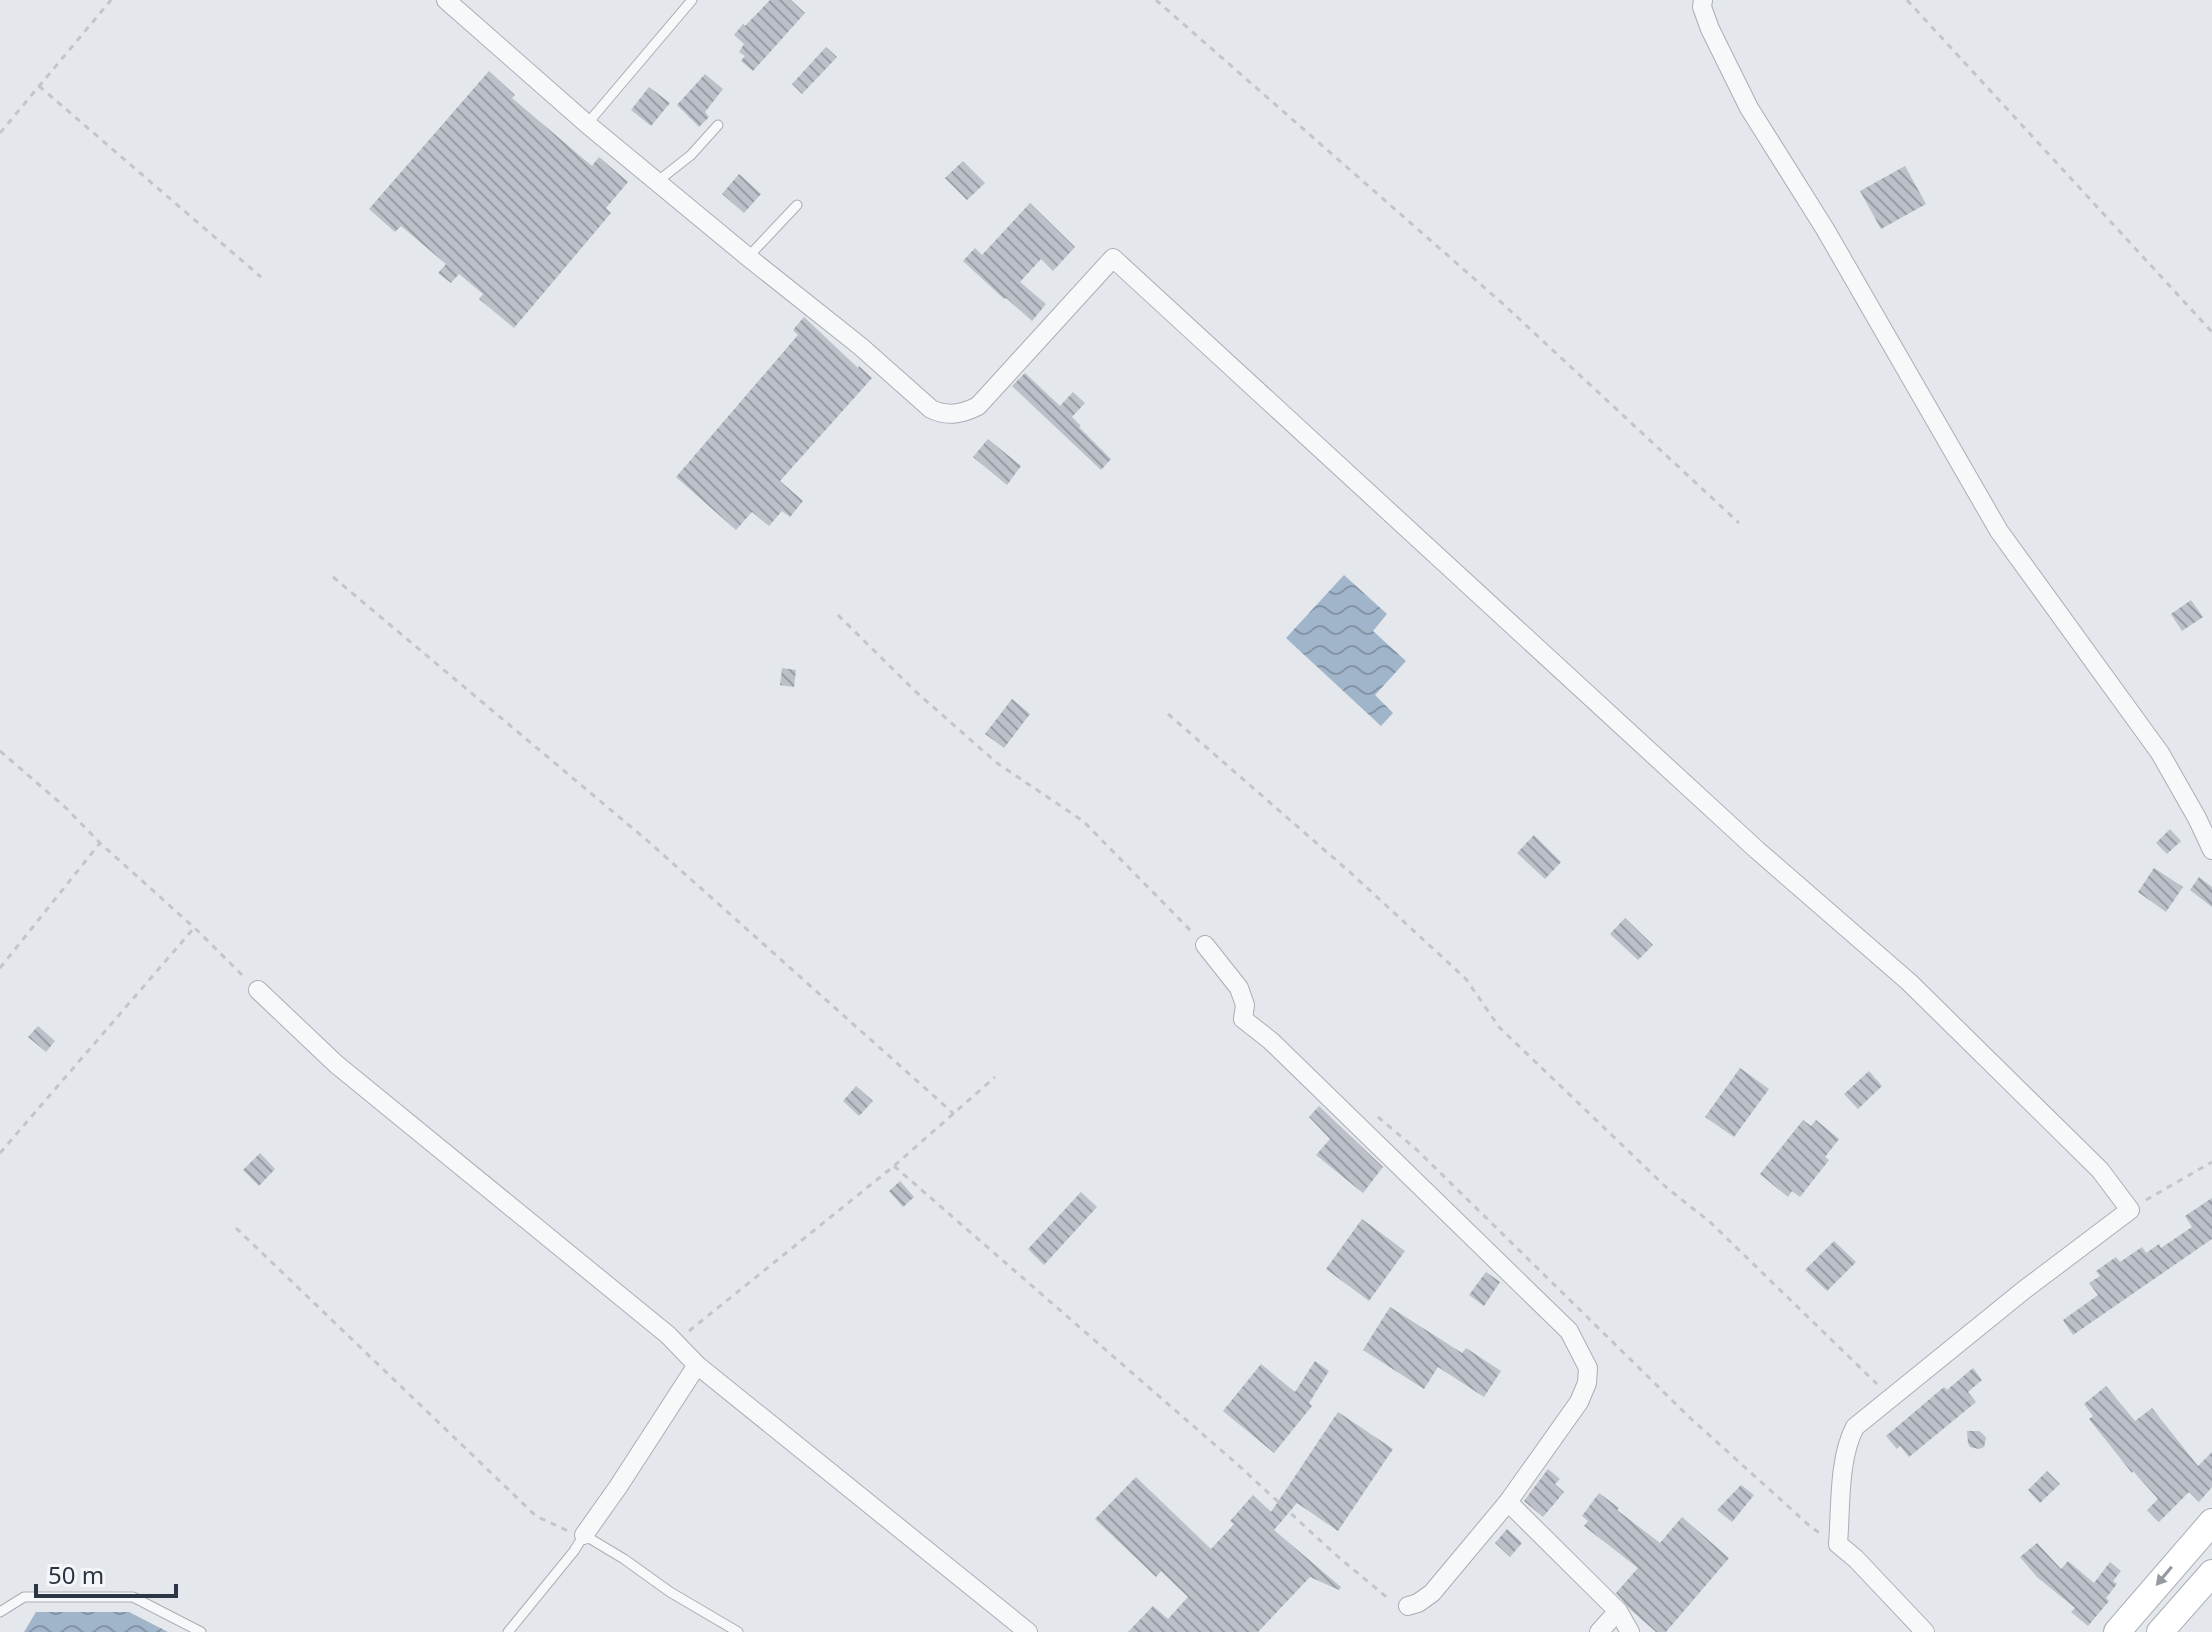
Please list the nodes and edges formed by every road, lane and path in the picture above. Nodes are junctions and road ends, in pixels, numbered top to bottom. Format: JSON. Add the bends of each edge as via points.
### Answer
{"nodes":[{"id":1,"x":111,"y":0,"type":"edge"},
{"id":2,"x":446,"y":0,"type":"edge"},
{"id":3,"x":692,"y":0,"type":"edge"},
{"id":4,"x":1156,"y":0,"type":"edge"},
{"id":5,"x":1703,"y":0,"type":"edge"},
{"id":6,"x":1907,"y":0,"type":"edge"},
{"id":7,"x":39,"y":86,"type":"junction"},
{"id":8,"x":587,"y":124,"type":"junction"},
{"id":9,"x":718,"y":125,"type":"dead end"},
{"id":10,"x":0,"y":133,"type":"edge"},
{"id":11,"x":658,"y":181,"type":"junction"},
{"id":12,"x":797,"y":205,"type":"dead end"},
{"id":13,"x":748,"y":257,"type":"junction"},
{"id":14,"x":261,"y":277,"type":"dead end"},
{"id":15,"x":2212,"y":332,"type":"edge"},
{"id":16,"x":1739,"y":523,"type":"dead end"},
{"id":17,"x":333,"y":577,"type":"dead end"},
{"id":18,"x":838,"y":615,"type":"dead end"},
{"id":19,"x":1168,"y":714,"type":"dead end"},
{"id":20,"x":0,"y":751,"type":"edge"},
{"id":21,"x":100,"y":843,"type":"junction"},
{"id":22,"x":2212,"y":850,"type":"edge"},
{"id":23,"x":194,"y":928,"type":"junction"},
{"id":24,"x":1205,"y":945,"type":"joint"},
{"id":25,"x":0,"y":968,"type":"edge"},
{"id":26,"x":258,"y":990,"type":"joint"},
{"id":27,"x":995,"y":1077,"type":"dead end"},
{"id":28,"x":1369,"y":1110,"type":"dead end"},
{"id":29,"x":954,"y":1114,"type":"junction"},
{"id":30,"x":0,"y":1153,"type":"edge"},
{"id":31,"x":2212,"y":1162,"type":"edge"},
{"id":32,"x":894,"y":1166,"type":"junction"},
{"id":33,"x":2130,"y":1210,"type":"junction"},
{"id":34,"x":236,"y":1228,"type":"dead end"},
{"id":35,"x":677,"y":1344,"type":"junction"},
{"id":36,"x":697,"y":1365,"type":"junction"},
{"id":37,"x":1891,"y":1398,"type":"junction"},
{"id":38,"x":1508,"y":1502,"type":"junction"},
{"id":39,"x":2212,"y":1522,"type":"edge"},
{"id":40,"x":584,"y":1535,"type":"junction"},
{"id":41,"x":1838,"y":1544,"type":"junction"},
{"id":42,"x":2212,"y":1573,"type":"edge"},
{"id":43,"x":1408,"y":1606,"type":"joint"},
{"id":44,"x":1618,"y":1611,"type":"junction"},
{"id":45,"x":0,"y":1612,"type":"edge"},
{"id":46,"x":201,"y":1632,"type":"edge"},
{"id":47,"x":508,"y":1632,"type":"edge"},
{"id":48,"x":738,"y":1632,"type":"edge"},
{"id":49,"x":1028,"y":1632,"type":"edge"},
{"id":50,"x":1599,"y":1632,"type":"edge"},
{"id":51,"x":1630,"y":1632,"type":"edge"},
{"id":52,"x":1925,"y":1632,"type":"edge"},
{"id":53,"x":2117,"y":1632,"type":"edge"},
{"id":54,"x":2160,"y":1632,"type":"edge"}],
"edges":[{"from":1,"to":7,"type":"path"},
{"from":2,"to":8,"type":"street"},
{"from":3,"to":8,"type":"lane"},
{"from":4,"to":16,"type":"path","via":[[1502,303]]},
{"from":5,"to":22,"type":"street","via":[[1710,29],[1749,108],[1999,531],[2160,753]]},
{"from":6,"to":15,"type":"path"},
{"from":7,"to":10,"type":"path"},
{"from":7,"to":14,"type":"path"},
{"from":8,"to":11,"type":"street"},
{"from":9,"to":11,"type":"lane"},
{"from":11,"to":13,"type":"street"},
{"from":12,"to":13,"type":"lane"},
{"from":13,"to":33,"type":"street","via":[[943,414],[978,406],[1113,258],[1757,850],[1909,982],[2100,1170]]},
{"from":17,"to":29,"type":"path","via":[[649,842]]},
{"from":18,"to":24,"type":"path","via":[[997,763],[1083,821]]},
{"from":19,"to":37,"type":"path","via":[[1466,979],[1499,1027]]},
{"from":20,"to":21,"type":"path"},
{"from":21,"to":23,"type":"path"},
{"from":21,"to":25,"type":"path"},
{"from":23,"to":26,"type":"path"},
{"from":23,"to":30,"type":"path"},
{"from":24,"to":38,"type":"street","via":[[1239,988],[1243,1019],[1569,1331],[1581,1353],[1588,1368],[1579,1402]]},
{"from":26,"to":35,"type":"street","via":[[336,1064]]},
{"from":27,"to":29,"type":"path"},
{"from":28,"to":41,"type":"path","via":[[1428,1160],[1688,1416],[1811,1527]]},
{"from":29,"to":32,"type":"path"},
{"from":31,"to":33,"type":"path"},
{"from":32,"to":35,"type":"path"},
{"from":32,"to":43,"type":"path","via":[[1378,1591]]},
{"from":33,"to":37,"type":"street"},
{"from":34,"to":40,"type":"path","via":[[536,1516]]},
{"from":35,"to":36,"type":"street"},
{"from":36,"to":40,"type":"street"},
{"from":36,"to":49,"type":"street"},
{"from":37,"to":41,"type":"street","via":[[1848,1439]]},
{"from":38,"to":43,"type":"street","via":[[1432,1593]]},
{"from":38,"to":44,"type":"street"},
{"from":39,"to":53,"type":"main road","one_way":true},
{"from":40,"to":47,"type":"lane"},
{"from":40,"to":48,"type":"lane"},
{"from":41,"to":52,"type":"street"},
{"from":42,"to":54,"type":"main road"},
{"from":44,"to":50,"type":"street"},
{"from":44,"to":51,"type":"street"},
{"from":45,"to":46,"type":"lane","via":[[24,1597],[133,1597]]}]}
